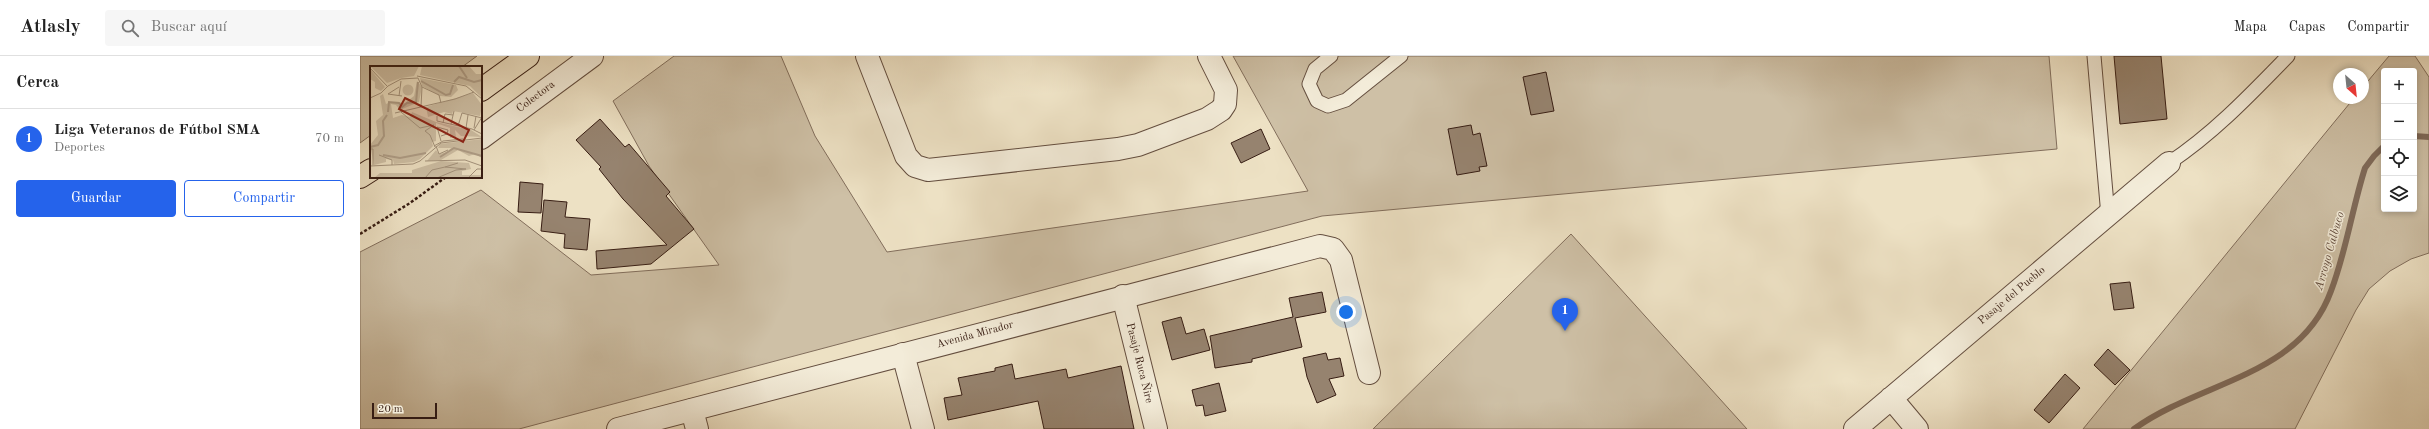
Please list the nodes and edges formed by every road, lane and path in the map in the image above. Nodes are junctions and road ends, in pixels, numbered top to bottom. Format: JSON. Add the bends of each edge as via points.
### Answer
{"nodes":[{"id":1,"x":528,"y":56,"type":"edge"},
{"id":2,"x":592,"y":56,"type":"edge"},
{"id":3,"x":866,"y":56,"type":"edge"},
{"id":4,"x":1209,"y":56,"type":"edge"},
{"id":5,"x":1331,"y":56,"type":"edge"},
{"id":6,"x":1401,"y":56,"type":"edge"},
{"id":7,"x":2094,"y":56,"type":"edge"},
{"id":8,"x":2288,"y":56,"type":"edge"},
{"id":9,"x":482,"y":89,"type":"edge"},
{"id":10,"x":482,"y":137,"type":"edge"},
{"id":11,"x":2169,"y":163,"type":"joint"},
{"id":12,"x":370,"y":171,"type":"edge"},
{"id":13,"x":360,"y":177,"type":"edge"},
{"id":14,"x":445,"y":178,"type":"edge"},
{"id":15,"x":2108,"y":216,"type":"junction"},
{"id":16,"x":360,"y":234,"type":"edge"},
{"id":17,"x":1123,"y":296,"type":"junction"},
{"id":18,"x":903,"y":354,"type":"junction"},
{"id":19,"x":1370,"y":373,"type":"dead end"},
{"id":20,"x":1892,"y":398,"type":"junction"},
{"id":21,"x":694,"y":419,"type":"edge"},
{"id":22,"x":618,"y":429,"type":"edge"},
{"id":23,"x":923,"y":429,"type":"edge"},
{"id":24,"x":1156,"y":429,"type":"edge"},
{"id":25,"x":1855,"y":429,"type":"edge"},
{"id":26,"x":1917,"y":429,"type":"edge"}],
"edges":[{"from":1,"to":9,"type":"main road"},
{"from":2,"to":10,"type":"street","name":"Colectora"},
{"from":3,"to":4,"type":"street","via":[[906,156],[915,166],[928,170],[1118,149],[1138,145],[1207,119],[1221,110],[1227,98],[1224,84]]},
{"from":5,"to":6,"type":"lane","via":[[1315,69],[1309,84],[1317,100],[1328,106],[1346,100]]},
{"from":7,"to":15,"type":"lane"},
{"from":8,"to":11,"type":"lane","via":[[2226,120]]},
{"from":11,"to":15,"type":"street","name":"Pasaje del Pueblo"},
{"from":12,"to":13,"type":"main road"},
{"from":14,"to":16,"type":"path"},
{"from":15,"to":20,"type":"street","name":"Pasaje del Pueblo"},
{"from":17,"to":18,"type":"street","name":"Avenida Mirador"},
{"from":17,"to":19,"type":"street","name":"Avenida Mirador","via":[[1313,246],[1327,246],[1332,249],[1343,267]]},
{"from":17,"to":24,"type":"street","name":"Pasaje Ruca Ñire"},
{"from":18,"to":21,"type":"street","name":"Avenida Mirador"},
{"from":18,"to":23,"type":"street"},
{"from":20,"to":25,"type":"street","name":"Pasaje del Pueblo"},
{"from":20,"to":26,"type":"street"},
{"from":21,"to":22,"type":"street","name":"Avenida Mirador"}]}
